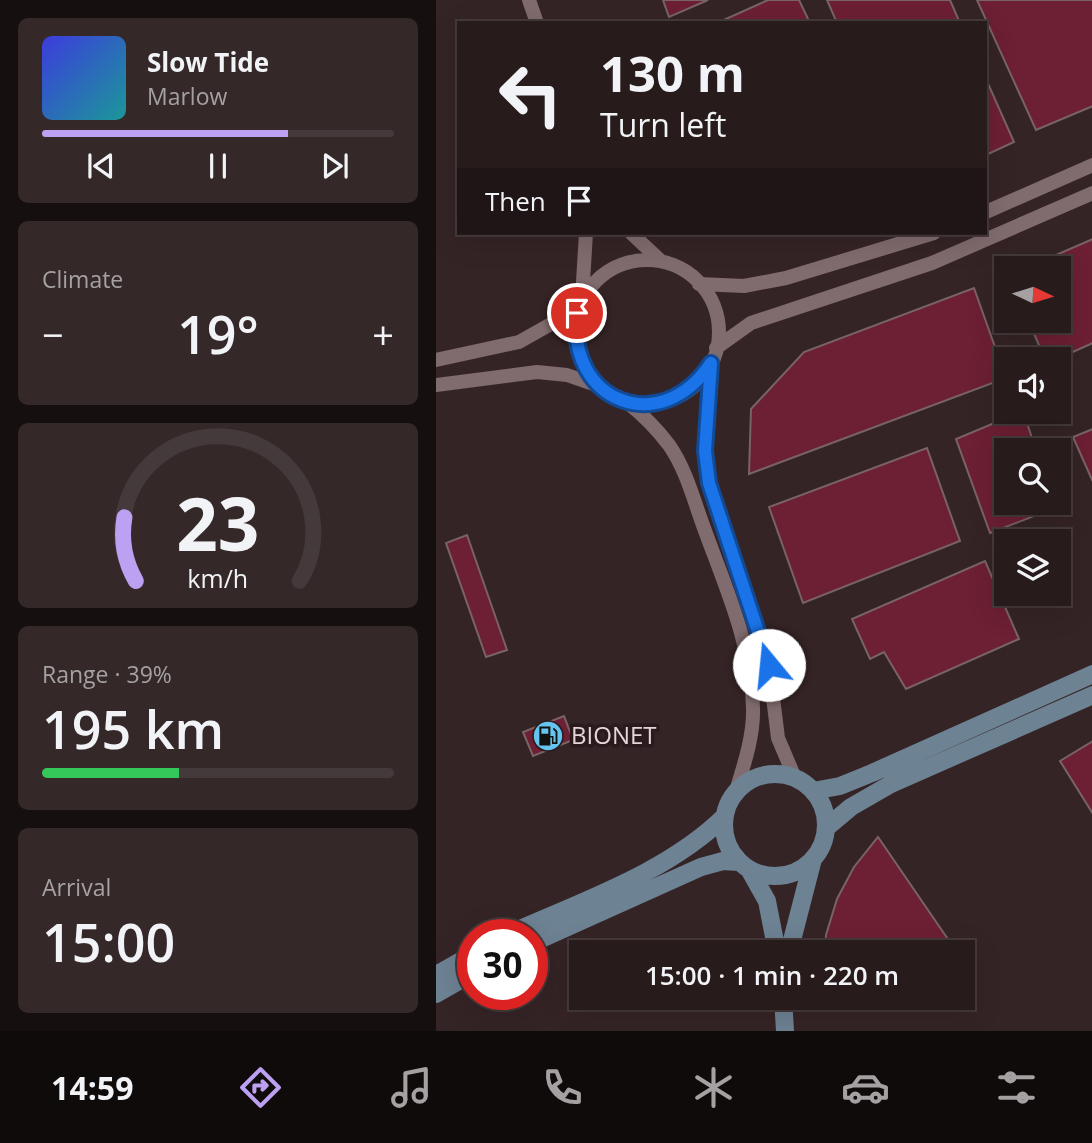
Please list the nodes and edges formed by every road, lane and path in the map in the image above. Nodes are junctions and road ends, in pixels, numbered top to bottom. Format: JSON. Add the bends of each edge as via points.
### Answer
{"nodes":[{"id":1,"x":529,"y":0,"type":"edge"},
{"id":2,"x":536,"y":21,"type":"edge"},
{"id":3,"x":1092,"y":165,"type":"edge"},
{"id":4,"x":1092,"y":194,"type":"edge"},
{"id":5,"x":987,"y":212,"type":"edge"},
{"id":6,"x":586,"y":235,"type":"edge"},
{"id":7,"x":633,"y":235,"type":"edge"},
{"id":8,"x":927,"y":235,"type":"edge"},
{"id":9,"x":662,"y":262,"type":"junction"},
{"id":10,"x":699,"y":284,"type":"junction"},
{"id":11,"x":580,"y":308,"type":"junction"},
{"id":12,"x":717,"y":348,"type":"junction"},
{"id":13,"x":436,"y":360,"type":"edge"},
{"id":14,"x":711,"y":363,"type":"junction"},
{"id":15,"x":436,"y":385,"type":"edge"},
{"id":16,"x":598,"y":386,"type":"junction"},
{"id":17,"x":624,"y":400,"type":"junction"},
{"id":18,"x":1092,"y":674,"type":"edge"},
{"id":19,"x":1092,"y":695,"type":"edge"},
{"id":20,"x":795,"y":778,"type":"junction"},
{"id":21,"x":736,"y":791,"type":"junction"},
{"id":22,"x":813,"y":791,"type":"junction"},
{"id":23,"x":725,"y":816,"type":"junction"},
{"id":24,"x":826,"y":828,"type":"junction"},
{"id":25,"x":813,"y":859,"type":"junction"},
{"id":26,"x":744,"y":866,"type":"junction"},
{"id":27,"x":541,"y":919,"type":"edge"},
{"id":28,"x":548,"y":936,"type":"edge"},
{"id":29,"x":775,"y":940,"type":"edge"},
{"id":30,"x":792,"y":940,"type":"edge"},
{"id":31,"x":457,"y":963,"type":"edge"},
{"id":32,"x":436,"y":975,"type":"edge"},
{"id":33,"x":457,"y":982,"type":"edge"},
{"id":34,"x":436,"y":994,"type":"edge"},
{"id":35,"x":784,"y":1010,"type":"edge"},
{"id":36,"x":785,"y":1031,"type":"edge"}],
"edges":[{"from":1,"to":2,"type":"street"},
{"from":3,"to":5,"type":"street"},
{"from":4,"to":12,"type":"street","via":[[932,263],[751,323]]},
{"from":6,"to":11,"type":"street"},
{"from":7,"to":9,"type":"street"},
{"from":8,"to":10,"type":"street","via":[[786,278],[745,286]]},
{"from":9,"to":10,"type":"street","via":[[685,271]]},
{"from":9,"to":11,"type":"street","via":[[633,261],[617,266],[595,282]]},
{"from":10,"to":12,"type":"street","via":[[715,311]]},
{"from":11,"to":13,"type":"street","via":[[519,342]]},
{"from":11,"to":16,"type":"street","via":[[577,351]]},
{"from":12,"to":14,"type":"street"},
{"from":14,"to":17,"type":"street","via":[[691,389],[668,401]]},
{"from":14,"to":20,"type":"street","via":[[705,451],[709,483],[769,665],[778,738]]},
{"from":15,"to":16,"type":"street","via":[[537,372],[567,374]]},
{"from":16,"to":17,"type":"street"},
{"from":17,"to":21,"type":"street","via":[[646,417],[670,446],[687,480],[739,625],[754,710]]},
{"from":18,"to":22,"type":"main road","via":[[840,786]]},
{"from":19,"to":24,"type":"main road","via":[[891,784]]},
{"from":20,"to":21,"type":"main road","via":[[771,774]]},
{"from":20,"to":22,"type":"main road"},
{"from":21,"to":23,"type":"main road"},
{"from":22,"to":24,"type":"main road","via":[[822,805]]},
{"from":23,"to":26,"type":"main road","via":[[727,842]]},
{"from":23,"to":27,"type":"main road","via":[[705,836],[660,864]]},
{"from":24,"to":25,"type":"main road"},
{"from":25,"to":26,"type":"main road","via":[[782,876]]},
{"from":25,"to":30,"type":"main road"},
{"from":26,"to":28,"type":"main road","via":[[723,861],[701,867]]},
{"from":26,"to":29,"type":"main road","via":[[767,901]]},
{"from":31,"to":32,"type":"main road"},
{"from":33,"to":34,"type":"main road"},
{"from":35,"to":36,"type":"main road"}]}
